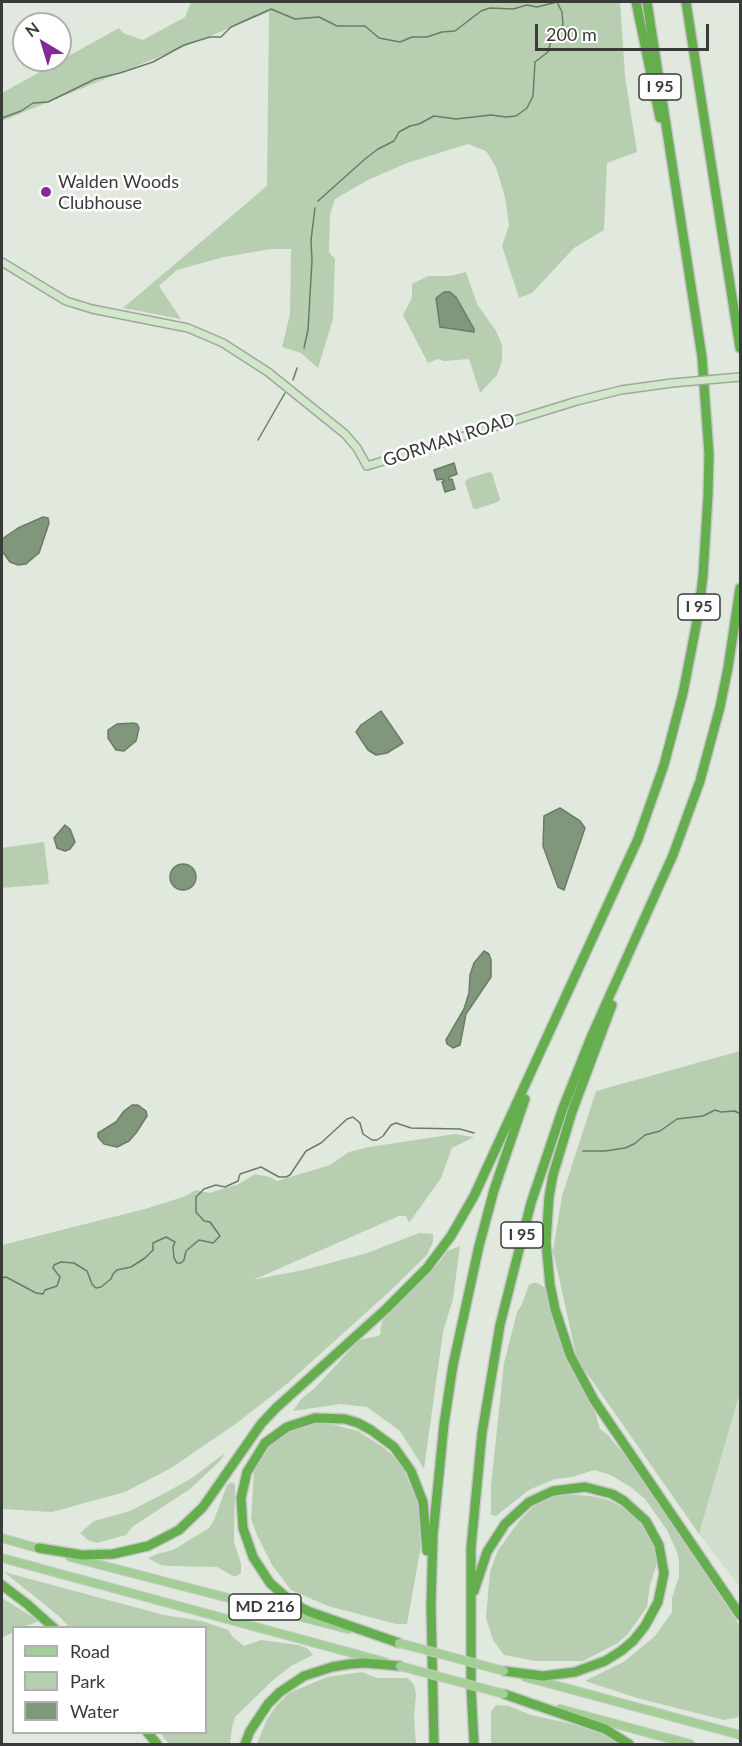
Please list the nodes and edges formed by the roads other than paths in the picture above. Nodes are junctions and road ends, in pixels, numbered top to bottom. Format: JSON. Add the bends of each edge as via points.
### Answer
{"nodes":[{"id":1,"x":636,"y":2,"type":"edge"},
{"id":2,"x":646,"y":2,"type":"edge"},
{"id":3,"x":686,"y":2,"type":"edge"},
{"id":4,"x":674,"y":172,"type":"junction"},
{"id":5,"x":2,"y":262,"type":"edge"},
{"id":6,"x":741,"y":348,"type":"edge"},
{"id":7,"x":741,"y":377,"type":"edge"},
{"id":8,"x":741,"y":588,"type":"edge"},
{"id":9,"x":639,"y":931,"type":"junction"},
{"id":10,"x":556,"y":1019,"type":"junction"},
{"id":11,"x":2,"y":1538,"type":"edge"},
{"id":12,"x":39,"y":1548,"type":"junction"},
{"id":13,"x":2,"y":1558,"type":"edge"},
{"id":14,"x":2,"y":1585,"type":"edge"},
{"id":15,"x":472,"y":1596,"type":"junction"},
{"id":16,"x":431,"y":1605,"type":"junction"},
{"id":17,"x":741,"y":1615,"type":"edge"},
{"id":18,"x":52,"y":1626,"type":"edge"},
{"id":19,"x":399,"y":1643,"type":"junction"},
{"id":20,"x":400,"y":1666,"type":"junction"},
{"id":21,"x":504,"y":1671,"type":"junction"},
{"id":22,"x":504,"y":1694,"type":"junction"},
{"id":23,"x":741,"y":1735,"type":"edge"},
{"id":24,"x":245,"y":1744,"type":"edge"},
{"id":25,"x":432,"y":1744,"type":"edge"},
{"id":26,"x":474,"y":1744,"type":"edge"},
{"id":27,"x":630,"y":1744,"type":"edge"},
{"id":28,"x":690,"y":1744,"type":"edge"}],
"edges":[{"from":1,"to":4,"type":"highway"},
{"from":2,"to":4,"type":"highway","number":"I 95"},
{"from":3,"to":6,"type":"highway","number":"I 95"},
{"from":4,"to":10,"type":"highway","number":"I 95","via":[[706,399],[708,495],[698,616],[683,693],[653,797],[622,877]]},
{"from":5,"to":7,"type":"street","name":"GORMAN ROAD","bridge":true,"via":[[66,301],[188,328],[223,343],[268,372],[327,419],[353,442],[367,466],[621,390]]},
{"from":8,"to":9,"type":"highway","number":"I 95","via":[[710,746],[673,855]]},
{"from":9,"to":15,"type":"highway","number":"I 95","via":[[563,1108],[516,1260],[500,1325],[482,1432],[472,1538]]},
{"from":9,"to":17,"type":"highway","via":[[555,1167],[547,1232],[550,1285],[562,1332],[580,1377]]},
{"from":10,"to":12,"type":"highway","via":[[474,1196],[439,1253],[386,1309],[276,1408],[192,1519],[161,1540],[131,1551],[99,1556]]},
{"from":10,"to":16,"type":"highway","number":"I 95","via":[[508,1147],[465,1306],[438,1482]]},
{"from":11,"to":12,"type":"main road","number":"MD 216"},
{"from":12,"to":19,"type":"main road","number":"MD 216"},
{"from":13,"to":20,"type":"main road","number":"MD 216"},
{"from":14,"to":18,"type":"highway"},
{"from":15,"to":21,"type":"highway","via":[[487,1552],[505,1524],[529,1502],[553,1491],[585,1487],[612,1494],[646,1521],[659,1545],[664,1573],[658,1602],[645,1626],[621,1651],[575,1672],[543,1676]]},
{"from":15,"to":26,"type":"highway","number":"I 95"},
{"from":16,"to":19,"type":"highway","via":[[423,1502],[411,1471],[394,1447],[358,1423],[328,1417],[287,1426],[265,1443],[247,1472],[241,1498],[246,1542],[260,1570],[280,1593],[302,1608]]},
{"from":16,"to":25,"type":"highway","number":"I 95"},
{"from":19,"to":21,"type":"main road","number":"MD 216","bridge":true},
{"from":20,"to":22,"type":"main road","number":"MD 216","bridge":true},
{"from":20,"to":24,"type":"highway","via":[[350,1664],[304,1676],[268,1704]]},
{"from":21,"to":23,"type":"main road","number":"MD 216"},
{"from":22,"to":27,"type":"highway","via":[[605,1729]]},
{"from":22,"to":28,"type":"main road","number":"MD 216"}]}
